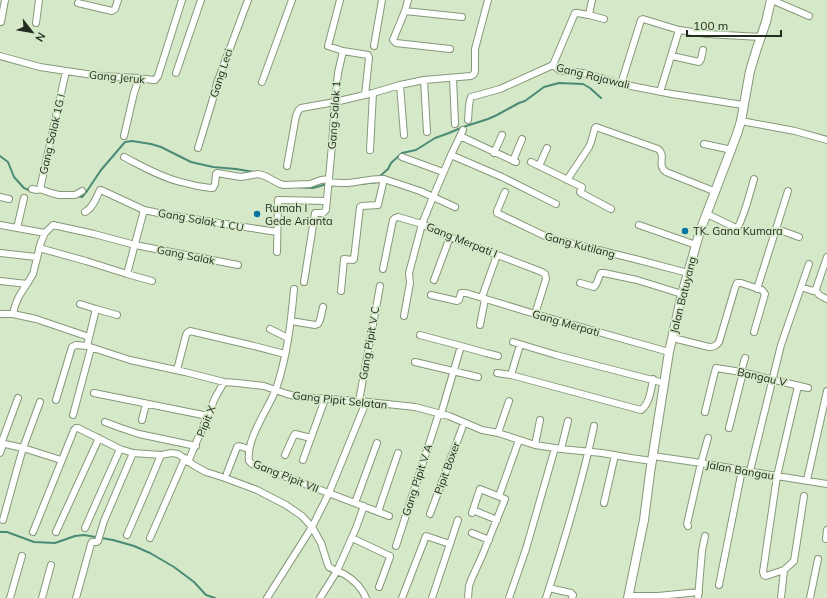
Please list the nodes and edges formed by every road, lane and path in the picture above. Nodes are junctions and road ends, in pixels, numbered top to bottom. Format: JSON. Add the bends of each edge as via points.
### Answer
{"nodes":[{"id":1,"x":5,"y":0,"type":"edge"},
{"id":2,"x":39,"y":0,"type":"edge"},
{"id":3,"x":118,"y":0,"type":"edge"},
{"id":4,"x":182,"y":0,"type":"edge"},
{"id":5,"x":201,"y":0,"type":"edge"},
{"id":6,"x":248,"y":0,"type":"edge"},
{"id":7,"x":292,"y":0,"type":"edge"},
{"id":8,"x":340,"y":0,"type":"edge"},
{"id":9,"x":382,"y":0,"type":"edge"},
{"id":10,"x":408,"y":0,"type":"edge"},
{"id":11,"x":488,"y":0,"type":"edge"},
{"id":12,"x":592,"y":0,"type":"edge"},
{"id":13,"x":772,"y":0,"type":"edge"},
{"id":14,"x":78,"y":3,"type":"dead end"},
{"id":15,"x":405,"y":11,"type":"junction"},
{"id":16,"x":589,"y":16,"type":"junction"},
{"id":17,"x":809,"y":16,"type":"dead end"},
{"id":18,"x":462,"y":17,"type":"dead end"},
{"id":19,"x":604,"y":20,"type":"dead end"},
{"id":20,"x":1,"y":22,"type":"dead end"},
{"id":21,"x":36,"y":23,"type":"dead end"},
{"id":22,"x":679,"y":30,"type":"junction"},
{"id":23,"x":760,"y":37,"type":"junction"},
{"id":24,"x":374,"y":46,"type":"dead end"},
{"id":25,"x":450,"y":49,"type":"dead end"},
{"id":26,"x":703,"y":50,"type":"dead end"},
{"id":27,"x":343,"y":51,"type":"junction"},
{"id":28,"x":0,"y":56,"type":"edge"},
{"id":29,"x":672,"y":56,"type":"junction"},
{"id":30,"x":553,"y":65,"type":"junction"},
{"id":31,"x":66,"y":72,"type":"junction"},
{"id":32,"x":176,"y":72,"type":"dead end"},
{"id":33,"x":139,"y":78,"type":"junction"},
{"id":34,"x":453,"y":78,"type":"junction"},
{"id":35,"x":424,"y":80,"type":"junction"},
{"id":36,"x":262,"y":82,"type":"dead end"},
{"id":37,"x":621,"y":84,"type":"junction"},
{"id":38,"x":400,"y":85,"type":"junction"},
{"id":39,"x":660,"y":92,"type":"junction"},
{"id":40,"x":373,"y":93,"type":"junction"},
{"id":41,"x":365,"y":95,"type":"junction"},
{"id":42,"x":335,"y":102,"type":"junction"},
{"id":43,"x":743,"y":105,"type":"junction"},
{"id":44,"x":468,"y":120,"type":"dead end"},
{"id":45,"x":741,"y":121,"type":"junction"},
{"id":46,"x":455,"y":124,"type":"dead end"},
{"id":47,"x":463,"y":130,"type":"dead end"},
{"id":48,"x":427,"y":132,"type":"dead end"},
{"id":49,"x":404,"y":135,"type":"dead end"},
{"id":50,"x":502,"y":135,"type":"dead end"},
{"id":51,"x":124,"y":136,"type":"dead end"},
{"id":52,"x":460,"y":136,"type":"junction"},
{"id":53,"x":522,"y":139,"type":"dead end"},
{"id":54,"x":827,"y":140,"type":"edge"},
{"id":55,"x":704,"y":144,"type":"dead end"},
{"id":56,"x":198,"y":148,"type":"dead end"},
{"id":57,"x":547,"y":148,"type":"dead end"},
{"id":58,"x":370,"y":150,"type":"dead end"},
{"id":59,"x":732,"y":150,"type":"junction"},
{"id":60,"x":494,"y":153,"type":"junction"},
{"id":61,"x":451,"y":155,"type":"junction"},
{"id":62,"x":124,"y":157,"type":"dead end"},
{"id":63,"x":402,"y":157,"type":"dead end"},
{"id":64,"x":531,"y":162,"type":"dead end"},
{"id":65,"x":287,"y":166,"type":"dead end"},
{"id":66,"x":539,"y":166,"type":"junction"},
{"id":67,"x":443,"y":172,"type":"junction"},
{"id":68,"x":754,"y":179,"type":"dead end"},
{"id":69,"x":384,"y":180,"type":"junction"},
{"id":70,"x":567,"y":180,"type":"junction"},
{"id":71,"x":329,"y":181,"type":"junction"},
{"id":72,"x":32,"y":189,"type":"dead end"},
{"id":73,"x":40,"y":189,"type":"junction"},
{"id":74,"x":82,"y":191,"type":"dead end"},
{"id":75,"x":788,"y":191,"type":"dead end"},
{"id":76,"x":505,"y":192,"type":"dead end"},
{"id":77,"x":716,"y":192,"type":"junction"},
{"id":78,"x":433,"y":197,"type":"junction"},
{"id":79,"x":0,"y":198,"type":"edge"},
{"id":80,"x":24,"y":198,"type":"dead end"},
{"id":81,"x":8,"y":199,"type":"dead end"},
{"id":82,"x":326,"y":201,"type":"junction"},
{"id":83,"x":556,"y":204,"type":"dead end"},
{"id":84,"x":455,"y":207,"type":"dead end"},
{"id":85,"x":611,"y":209,"type":"dead end"},
{"id":86,"x":144,"y":210,"type":"junction"},
{"id":87,"x":85,"y":212,"type":"dead end"},
{"id":88,"x":707,"y":214,"type":"junction"},
{"id":89,"x":422,"y":224,"type":"junction"},
{"id":90,"x":0,"y":225,"type":"edge"},
{"id":91,"x":639,"y":225,"type":"dead end"},
{"id":92,"x":17,"y":228,"type":"junction"},
{"id":93,"x":776,"y":229,"type":"junction"},
{"id":94,"x":277,"y":232,"type":"junction"},
{"id":95,"x":45,"y":233,"type":"junction"},
{"id":96,"x":450,"y":237,"type":"junction"},
{"id":97,"x":799,"y":237,"type":"dead end"},
{"id":98,"x":135,"y":245,"type":"junction"},
{"id":99,"x":696,"y":245,"type":"junction"},
{"id":100,"x":39,"y":248,"type":"junction"},
{"id":101,"x":277,"y":252,"type":"dead end"},
{"id":102,"x":0,"y":253,"type":"edge"},
{"id":103,"x":497,"y":255,"type":"junction"},
{"id":104,"x":36,"y":257,"type":"junction"},
{"id":105,"x":827,"y":257,"type":"edge"},
{"id":106,"x":808,"y":264,"type":"dead end"},
{"id":107,"x":238,"y":266,"type":"dead end"},
{"id":108,"x":383,"y":269,"type":"dead end"},
{"id":109,"x":688,"y":273,"type":"junction"},
{"id":110,"x":127,"y":274,"type":"junction"},
{"id":111,"x":434,"y":280,"type":"dead end"},
{"id":112,"x":0,"y":281,"type":"edge"},
{"id":113,"x":152,"y":281,"type":"dead end"},
{"id":114,"x":304,"y":282,"type":"dead end"},
{"id":115,"x":580,"y":283,"type":"dead end"},
{"id":116,"x":27,"y":284,"type":"junction"},
{"id":117,"x":380,"y":286,"type":"dead end"},
{"id":118,"x":800,"y":287,"type":"junction"},
{"id":119,"x":294,"y":289,"type":"dead end"},
{"id":120,"x":757,"y":289,"type":"junction"},
{"id":121,"x":816,"y":289,"type":"junction"},
{"id":122,"x":341,"y":291,"type":"dead end"},
{"id":123,"x":682,"y":294,"type":"junction"},
{"id":124,"x":431,"y":295,"type":"dead end"},
{"id":125,"x":483,"y":298,"type":"junction"},
{"id":126,"x":827,"y":299,"type":"edge"},
{"id":127,"x":80,"y":304,"type":"dead end"},
{"id":128,"x":323,"y":307,"type":"dead end"},
{"id":129,"x":96,"y":309,"type":"junction"},
{"id":130,"x":0,"y":314,"type":"edge"},
{"id":131,"x":13,"y":314,"type":"junction"},
{"id":132,"x":535,"y":314,"type":"junction"},
{"id":133,"x":117,"y":315,"type":"dead end"},
{"id":134,"x":404,"y":316,"type":"dead end"},
{"id":135,"x":291,"y":321,"type":"junction"},
{"id":136,"x":480,"y":325,"type":"dead end"},
{"id":137,"x":270,"y":330,"type":"dead end"},
{"id":138,"x":754,"y":332,"type":"dead end"},
{"id":139,"x":420,"y":335,"type":"dead end"},
{"id":140,"x":89,"y":337,"type":"junction"},
{"id":141,"x":288,"y":338,"type":"junction"},
{"id":142,"x":673,"y":338,"type":"junction"},
{"id":143,"x":513,"y":342,"type":"dead end"},
{"id":144,"x":520,"y":345,"type":"junction"},
{"id":145,"x":461,"y":346,"type":"junction"},
{"id":146,"x":89,"y":347,"type":"junction"},
{"id":147,"x":669,"y":352,"type":"junction"},
{"id":148,"x":285,"y":354,"type":"junction"},
{"id":149,"x":498,"y":356,"type":"dead end"},
{"id":150,"x":745,"y":358,"type":"dead end"},
{"id":151,"x":415,"y":362,"type":"dead end"},
{"id":152,"x":177,"y":370,"type":"junction"},
{"id":153,"x":453,"y":372,"type":"junction"},
{"id":154,"x":742,"y":372,"type":"junction"},
{"id":155,"x":497,"y":373,"type":"dead end"},
{"id":156,"x":511,"y":375,"type":"junction"},
{"id":157,"x":478,"y":377,"type":"dead end"},
{"id":158,"x":653,"y":379,"type":"junction"},
{"id":159,"x":772,"y":379,"type":"junction"},
{"id":160,"x":224,"y":382,"type":"junction"},
{"id":161,"x":664,"y":382,"type":"junction"},
{"id":162,"x":798,"y":386,"type":"junction"},
{"id":163,"x":808,"y":388,"type":"dead end"},
{"id":164,"x":276,"y":390,"type":"junction"},
{"id":165,"x":827,"y":390,"type":"edge"},
{"id":166,"x":94,"y":393,"type":"dead end"},
{"id":167,"x":18,"y":398,"type":"dead end"},
{"id":168,"x":324,"y":399,"type":"junction"},
{"id":169,"x":56,"y":400,"type":"dead end"},
{"id":170,"x":359,"y":401,"type":"junction"},
{"id":171,"x":508,"y":401,"type":"dead end"},
{"id":172,"x":40,"y":402,"type":"dead end"},
{"id":173,"x":366,"y":402,"type":"junction"},
{"id":174,"x":146,"y":404,"type":"junction"},
{"id":175,"x":705,"y":412,"type":"dead end"},
{"id":176,"x":440,"y":413,"type":"junction"},
{"id":177,"x":73,"y":415,"type":"dead end"},
{"id":178,"x":208,"y":416,"type":"junction"},
{"id":179,"x":142,"y":420,"type":"dead end"},
{"id":180,"x":540,"y":420,"type":"dead end"},
{"id":181,"x":568,"y":421,"type":"dead end"},
{"id":182,"x":106,"y":422,"type":"dead end"},
{"id":183,"x":464,"y":423,"type":"junction"},
{"id":184,"x":594,"y":426,"type":"dead end"},
{"id":185,"x":729,"y":428,"type":"dead end"},
{"id":186,"x":498,"y":433,"type":"junction"},
{"id":187,"x":99,"y":438,"type":"junction"},
{"id":188,"x":311,"y":438,"type":"junction"},
{"id":189,"x":708,"y":438,"type":"dead end"},
{"id":190,"x":519,"y":440,"type":"junction"},
{"id":191,"x":377,"y":443,"type":"dead end"},
{"id":192,"x":1,"y":444,"type":"edge"},
{"id":193,"x":535,"y":445,"type":"junction"},
{"id":194,"x":196,"y":446,"type":"junction"},
{"id":195,"x":23,"y":448,"type":"junction"},
{"id":196,"x":120,"y":449,"type":"junction"},
{"id":197,"x":249,"y":449,"type":"junction"},
{"id":198,"x":558,"y":449,"type":"junction"},
{"id":199,"x":589,"y":452,"type":"junction"},
{"id":200,"x":0,"y":453,"type":"edge"},
{"id":201,"x":133,"y":453,"type":"junction"},
{"id":202,"x":398,"y":453,"type":"dead end"},
{"id":203,"x":161,"y":455,"type":"junction"},
{"id":204,"x":285,"y":455,"type":"dead end"},
{"id":205,"x":615,"y":455,"type":"junction"},
{"id":206,"x":652,"y":459,"type":"junction"},
{"id":207,"x":62,"y":460,"type":"junction"},
{"id":208,"x":186,"y":460,"type":"junction"},
{"id":209,"x":303,"y":460,"type":"dead end"},
{"id":210,"x":701,"y":463,"type":"junction"},
{"id":211,"x":742,"y":470,"type":"junction"},
{"id":212,"x":750,"y":471,"type":"junction"},
{"id":213,"x":227,"y":473,"type":"dead end"},
{"id":214,"x":777,"y":476,"type":"junction"},
{"id":215,"x":806,"y":480,"type":"junction"},
{"id":216,"x":827,"y":484,"type":"edge"},
{"id":217,"x":329,"y":493,"type":"junction"},
{"id":218,"x":499,"y":496,"type":"junction"},
{"id":219,"x":804,"y":496,"type":"dead end"},
{"id":220,"x":356,"y":503,"type":"junction"},
{"id":221,"x":604,"y":503,"type":"dead end"},
{"id":222,"x":364,"y":506,"type":"junction"},
{"id":223,"x":378,"y":512,"type":"junction"},
{"id":224,"x":430,"y":514,"type":"dead end"},
{"id":225,"x":389,"y":516,"type":"dead end"},
{"id":226,"x":3,"y":520,"type":"dead end"},
{"id":227,"x":458,"y":520,"type":"dead end"},
{"id":228,"x":497,"y":520,"type":"junction"},
{"id":229,"x":688,"y":526,"type":"dead end"},
{"id":230,"x":312,"y":527,"type":"junction"},
{"id":231,"x":85,"y":528,"type":"dead end"},
{"id":232,"x":827,"y":530,"type":"edge"},
{"id":233,"x":33,"y":532,"type":"dead end"},
{"id":234,"x":56,"y":532,"type":"dead end"},
{"id":235,"x":472,"y":533,"type":"dead end"},
{"id":236,"x":127,"y":535,"type":"dead end"},
{"id":237,"x":705,"y":536,"type":"dead end"},
{"id":238,"x":150,"y":538,"type":"dead end"},
{"id":239,"x":352,"y":538,"type":"junction"},
{"id":240,"x":826,"y":539,"type":"dead end"},
{"id":241,"x":489,"y":540,"type":"junction"},
{"id":242,"x":450,"y":544,"type":"junction"},
{"id":243,"x":396,"y":546,"type":"dead end"},
{"id":244,"x":22,"y":556,"type":"dead end"},
{"id":245,"x":818,"y":559,"type":"dead end"},
{"id":246,"x":51,"y":565,"type":"dead end"},
{"id":247,"x":784,"y":570,"type":"junction"},
{"id":248,"x":336,"y":571,"type":"junction"},
{"id":249,"x":719,"y":585,"type":"dead end"},
{"id":250,"x":378,"y":587,"type":"dead end"},
{"id":251,"x":549,"y":588,"type":"junction"},
{"id":252,"x":698,"y":595,"type":"edge"},
{"id":253,"x":365,"y":597,"type":"edge"},
{"id":254,"x":628,"y":597,"type":"edge"},
{"id":255,"x":10,"y":598,"type":"edge"},
{"id":256,"x":42,"y":598,"type":"edge"},
{"id":257,"x":76,"y":598,"type":"edge"},
{"id":258,"x":267,"y":598,"type":"edge"},
{"id":259,"x":320,"y":598,"type":"edge"},
{"id":260,"x":402,"y":598,"type":"edge"},
{"id":261,"x":432,"y":598,"type":"edge"},
{"id":262,"x":468,"y":598,"type":"edge"},
{"id":263,"x":509,"y":598,"type":"edge"},
{"id":264,"x":546,"y":598,"type":"edge"},
{"id":265,"x":572,"y":598,"type":"edge"},
{"id":266,"x":781,"y":598,"type":"edge"},
{"id":267,"x":810,"y":598,"type":"edge"}],
"edges":[{"from":1,"to":20,"type":"street"},
{"from":2,"to":21,"type":"street"},
{"from":3,"to":14,"type":"street","via":[[112,11]]},
{"from":4,"to":33,"type":"street","name":"Gang Jeruk","via":[[157,78]]},
{"from":5,"to":32,"type":"street"},
{"from":6,"to":56,"type":"street","name":"Gang Leci","via":[[216,83]]},
{"from":7,"to":36,"type":"street"},
{"from":8,"to":27,"type":"street","via":[[328,46]]},
{"from":9,"to":24,"type":"street"},
{"from":10,"to":15,"type":"street"},
{"from":11,"to":34,"type":"street","via":[[475,50],[475,73],[471,76]]},
{"from":12,"to":16,"type":"street"},
{"from":13,"to":17,"type":"street"},
{"from":13,"to":23,"type":"street","name":"Jalan Batuyang"},
{"from":15,"to":18,"type":"street"},
{"from":15,"to":25,"type":"street","via":[[394,41]]},
{"from":16,"to":19,"type":"street"},
{"from":16,"to":30,"type":"street","via":[[575,13]]},
{"from":22,"to":23,"type":"street"},
{"from":22,"to":29,"type":"street"},
{"from":22,"to":37,"type":"street","via":[[642,19]]},
{"from":23,"to":43,"type":"street","name":"Jalan Batuyang"},
{"from":26,"to":29,"type":"street","via":[[699,62]]},
{"from":27,"to":41,"type":"street","via":[[369,56]]},
{"from":27,"to":42,"type":"street","name":"Gang Salak 1"},
{"from":28,"to":31,"type":"street","name":"Gang Jeruk"},
{"from":29,"to":39,"type":"street"},
{"from":30,"to":37,"type":"street","name":"Gang Rajawali","via":[[559,70],[583,73]]},
{"from":30,"to":44,"type":"street","name":"Gang Rajawali","via":[[500,89],[471,97]]},
{"from":31,"to":33,"type":"street","name":"Gang Jeruk"},
{"from":31,"to":73,"type":"street","name":"Gang Salak 1G I"},
{"from":33,"to":51,"type":"street"},
{"from":34,"to":35,"type":"street"},
{"from":34,"to":46,"type":"street"},
{"from":35,"to":38,"type":"street"},
{"from":35,"to":48,"type":"street"},
{"from":37,"to":39,"type":"street","name":"Gang Rajawali"},
{"from":38,"to":40,"type":"street"},
{"from":38,"to":49,"type":"street"},
{"from":39,"to":43,"type":"street","name":"Gang Rajawali"},
{"from":40,"to":41,"type":"street"},
{"from":40,"to":58,"type":"street"},
{"from":41,"to":42,"type":"street"},
{"from":42,"to":65,"type":"street","via":[[298,110]]},
{"from":42,"to":71,"type":"street","name":"Gang Salak 1"},
{"from":43,"to":45,"type":"street","name":"Jalan Batuyang"},
{"from":45,"to":54,"type":"street"},
{"from":45,"to":59,"type":"street","name":"Jalan Batuyang"},
{"from":47,"to":52,"type":"street","name":"Gang Merpati I"},
{"from":50,"to":60,"type":"street"},
{"from":52,"to":60,"type":"street"},
{"from":52,"to":61,"type":"street","name":"Gang Merpati I"},
{"from":53,"to":60,"type":"street","via":[[515,162]]},
{"from":55,"to":59,"type":"street"},
{"from":57,"to":66,"type":"street"},
{"from":59,"to":77,"type":"street","name":"Jalan Batuyang"},
{"from":61,"to":67,"type":"street","name":"Gang Merpati I"},
{"from":61,"to":83,"type":"street"},
{"from":62,"to":71,"type":"street","via":[[169,178],[211,188],[214,186],[217,173],[241,177],[258,174],[280,184]]},
{"from":63,"to":67,"type":"street"},
{"from":64,"to":66,"type":"street"},
{"from":66,"to":70,"type":"street"},
{"from":67,"to":78,"type":"street","name":"Gang Merpati I"},
{"from":68,"to":88,"type":"street","via":[[737,228]]},
{"from":69,"to":71,"type":"street","via":[[349,183]]},
{"from":69,"to":78,"type":"street"},
{"from":69,"to":122,"type":"street","via":[[378,205],[360,208],[354,259],[344,260]]},
{"from":70,"to":77,"type":"street","via":[[589,147],[595,127],[598,127],[658,149],[662,154],[662,169],[666,172]]},
{"from":70,"to":85,"type":"street","via":[[582,187],[581,193]]},
{"from":71,"to":82,"type":"street","name":"Gang Salak 1"},
{"from":72,"to":73,"type":"street","name":"Gang Salak 1G I"},
{"from":73,"to":74,"type":"street","via":[[59,195],[75,195]]},
{"from":75,"to":93,"type":"street"},
{"from":76,"to":109,"type":"street","name":"Gang Kutilang","via":[[497,213],[545,236]]},
{"from":77,"to":88,"type":"street","name":"Jalan Batuyang"},
{"from":78,"to":84,"type":"street"},
{"from":78,"to":89,"type":"street","name":"Gang Merpati I"},
{"from":79,"to":81,"type":"street"},
{"from":80,"to":92,"type":"street"},
{"from":82,"to":94,"type":"street","via":[[280,199]]},
{"from":82,"to":114,"type":"street","via":[[326,212],[315,213]]},
{"from":86,"to":87,"type":"street","via":[[100,190]]},
{"from":86,"to":94,"type":"street","name":"Gang Salak 1 CU"},
{"from":86,"to":98,"type":"street","name":"Gang Salak 1 CU"},
{"from":88,"to":99,"type":"street","name":"Jalan Batuyang"},
{"from":89,"to":96,"type":"street","name":"Gang Merpati I"},
{"from":89,"to":108,"type":"street","via":[[398,217],[393,220]]},
{"from":89,"to":134,"type":"street","via":[[409,273],[410,283]]},
{"from":90,"to":92,"type":"street"},
{"from":91,"to":99,"type":"street"},
{"from":92,"to":95,"type":"street"},
{"from":93,"to":97,"type":"street"},
{"from":93,"to":120,"type":"street"},
{"from":94,"to":101,"type":"street"},
{"from":95,"to":98,"type":"street","name":"Gang Salak","via":[[53,225]]},
{"from":95,"to":100,"type":"street"},
{"from":96,"to":103,"type":"street","name":"Gang Merpati I"},
{"from":96,"to":111,"type":"street"},
{"from":98,"to":107,"type":"street","name":"Gang Salak"},
{"from":98,"to":110,"type":"street","name":"Gang Salak 1 CU"},
{"from":99,"to":109,"type":"street","name":"Jalan Batuyang"},
{"from":100,"to":104,"type":"street"},
{"from":100,"to":110,"type":"street"},
{"from":102,"to":104,"type":"street"},
{"from":103,"to":125,"type":"street"},
{"from":103,"to":132,"type":"street","name":"Gang Merpati I","via":[[545,274],[546,279]]},
{"from":104,"to":116,"type":"street","via":[[33,274]]},
{"from":105,"to":121,"type":"street"},
{"from":106,"to":118,"type":"street"},
{"from":109,"to":123,"type":"street","name":"Jalan Batuyang"},
{"from":110,"to":113,"type":"street"},
{"from":112,"to":116,"type":"street"},
{"from":115,"to":123,"type":"street","name":"Gang Kutilang","via":[[594,287],[601,273],[604,273]]},
{"from":116,"to":131,"type":"street","via":[[18,296]]},
{"from":117,"to":170,"type":"street","name":"Gang Pipit V C"},
{"from":118,"to":121,"type":"street","via":[[813,291]]},
{"from":118,"to":159,"type":"street"},
{"from":119,"to":135,"type":"street","name":"Gang Pipit VII"},
{"from":120,"to":138,"type":"street","via":[[765,294]]},
{"from":120,"to":142,"type":"street","via":[[737,283],[717,346]]},
{"from":121,"to":126,"type":"street","via":[[817,294]]},
{"from":123,"to":142,"type":"street","name":"Jalan Batuyang"},
{"from":124,"to":125,"type":"street","name":"Gang Merpati","via":[[457,302],[461,293]]},
{"from":125,"to":132,"type":"street","name":"Gang Merpati"},
{"from":125,"to":136,"type":"street"},
{"from":127,"to":129,"type":"street"},
{"from":128,"to":135,"type":"street","via":[[318,324]]},
{"from":129,"to":133,"type":"street"},
{"from":129,"to":140,"type":"street"},
{"from":130,"to":131,"type":"street"},
{"from":131,"to":140,"type":"street"},
{"from":132,"to":147,"type":"street","name":"Gang Merpati"},
{"from":135,"to":141,"type":"street","name":"Gang Pipit VII"},
{"from":137,"to":141,"type":"street"},
{"from":139,"to":145,"type":"street"},
{"from":140,"to":146,"type":"street"},
{"from":141,"to":148,"type":"street","name":"Gang Pipit VII"},
{"from":142,"to":147,"type":"street","name":"Jalan Batuyang"},
{"from":143,"to":144,"type":"street"},
{"from":144,"to":156,"type":"street"},
{"from":144,"to":158,"type":"street"},
{"from":145,"to":149,"type":"street"},
{"from":145,"to":153,"type":"street","name":"Gang Pipit V A"},
{"from":146,"to":152,"type":"street","name":"Gang Pipit Selatan","via":[[130,360]]},
{"from":146,"to":169,"type":"street","via":[[72,347]]},
{"from":146,"to":177,"type":"street"},
{"from":147,"to":161,"type":"street","name":"Jalan Batuyang"},
{"from":148,"to":152,"type":"street","via":[[190,331],[186,335]]},
{"from":148,"to":164,"type":"street","name":"Gang Pipit VII"},
{"from":150,"to":154,"type":"street"},
{"from":151,"to":153,"type":"street"},
{"from":152,"to":160,"type":"street","name":"Gang Pipit Selatan"},
{"from":153,"to":157,"type":"street"},
{"from":153,"to":176,"type":"street","name":"Gang Pipit V A"},
{"from":154,"to":159,"type":"street","name":"Bangau V"},
{"from":154,"to":175,"type":"street","name":"Bangau V","via":[[716,368]]},
{"from":154,"to":185,"type":"street"},
{"from":155,"to":156,"type":"street"},
{"from":156,"to":158,"type":"street","via":[[641,410],[648,400]]},
{"from":158,"to":161,"type":"street"},
{"from":159,"to":162,"type":"street","name":"Bangau V"},
{"from":159,"to":212,"type":"street"},
{"from":160,"to":164,"type":"street","name":"Gang Pipit Selatan","via":[[256,384]]},
{"from":160,"to":178,"type":"street","name":"Pipit X"},
{"from":161,"to":206,"type":"street","name":"Jalan Batuyang"},
{"from":162,"to":163,"type":"street","name":"Bangau V"},
{"from":162,"to":214,"type":"street"},
{"from":164,"to":168,"type":"street","name":"Gang Pipit Selatan","via":[[299,397]]},
{"from":164,"to":197,"type":"street","name":"Gang Pipit VII"},
{"from":165,"to":215,"type":"street"},
{"from":166,"to":174,"type":"street"},
{"from":167,"to":192,"type":"street"},
{"from":168,"to":170,"type":"street","name":"Gang Pipit Selatan"},
{"from":168,"to":188,"type":"street"},
{"from":170,"to":173,"type":"street","name":"Gang Pipit Selatan"},
{"from":171,"to":186,"type":"street"},
{"from":172,"to":195,"type":"street"},
{"from":173,"to":176,"type":"street","name":"Gang Pipit Selatan","via":[[415,407]]},
{"from":173,"to":217,"type":"street"},
{"from":174,"to":178,"type":"street"},
{"from":174,"to":179,"type":"street"},
{"from":176,"to":183,"type":"street","name":"Gang Pipit Selatan"},
{"from":176,"to":243,"type":"street","name":"Gang Pipit V A"},
{"from":178,"to":194,"type":"street","name":"Pipit X"},
{"from":180,"to":193,"type":"street"},
{"from":181,"to":198,"type":"street"},
{"from":182,"to":194,"type":"street","via":[[139,434]]},
{"from":183,"to":186,"type":"street","name":"Gang Pipit Selatan"},
{"from":183,"to":224,"type":"street","name":"Pipit Boxer"},
{"from":184,"to":199,"type":"street"},
{"from":186,"to":190,"type":"street","name":"Gang Pipit Selatan"},
{"from":187,"to":196,"type":"street"},
{"from":187,"to":207,"type":"street","via":[[76,428]]},
{"from":187,"to":234,"type":"street"},
{"from":188,"to":204,"type":"street","via":[[295,434]]},
{"from":188,"to":209,"type":"street"},
{"from":189,"to":210,"type":"street"},
{"from":190,"to":193,"type":"street","name":"Gang Pipit Selatan"},
{"from":190,"to":218,"type":"street"},
{"from":191,"to":220,"type":"street"},
{"from":192,"to":195,"type":"street"},
{"from":192,"to":200,"type":"street"},
{"from":193,"to":198,"type":"street","name":"Gang Pipit Selatan"},
{"from":194,"to":208,"type":"street","name":"Pipit X"},
{"from":195,"to":207,"type":"street"},
{"from":195,"to":226,"type":"street"},
{"from":196,"to":201,"type":"street"},
{"from":196,"to":231,"type":"street"},
{"from":197,"to":213,"type":"street","via":[[237,447]]},
{"from":197,"to":217,"type":"street","name":"Gang Pipit VII","via":[[249,461],[252,464]]},
{"from":198,"to":199,"type":"street","name":"Gang Pipit Selatan"},
{"from":198,"to":263,"type":"street"},
{"from":199,"to":205,"type":"street","name":"Gang Pipit Selatan"},
{"from":199,"to":251,"type":"street"},
{"from":201,"to":203,"type":"street"},
{"from":201,"to":257,"type":"street","via":[[104,521],[99,540],[91,544]]},
{"from":202,"to":223,"type":"street"},
{"from":203,"to":208,"type":"street","via":[[178,454]]},
{"from":203,"to":236,"type":"street"},
{"from":205,"to":206,"type":"street","name":"Gang Pipit Selatan"},
{"from":205,"to":221,"type":"street"},
{"from":206,"to":210,"type":"street","name":"Jalan Bangau"},
{"from":206,"to":254,"type":"street","name":"Jalan Batuyang","via":[[644,520]]},
{"from":207,"to":233,"type":"street"},
{"from":208,"to":230,"type":"street","via":[[206,472],[257,490],[286,505]]},
{"from":208,"to":238,"type":"street","name":"Pipit X"},
{"from":210,"to":211,"type":"street","name":"Jalan Bangau"},
{"from":210,"to":229,"type":"street"},
{"from":211,"to":212,"type":"street","name":"Jalan Bangau"},
{"from":211,"to":249,"type":"street"},
{"from":212,"to":214,"type":"street","name":"Jalan Bangau"},
{"from":214,"to":215,"type":"street","name":"Jalan Bangau"},
{"from":214,"to":247,"type":"street","via":[[763,572],[766,576]]},
{"from":215,"to":216,"type":"street","name":"Jalan Bangau"},
{"from":217,"to":220,"type":"street"},
{"from":217,"to":230,"type":"street"},
{"from":218,"to":228,"type":"street","via":[[505,500]]},
{"from":218,"to":228,"type":"street","via":[[480,489],[472,512]]},
{"from":219,"to":247,"type":"street","via":[[794,560]]},
{"from":220,"to":222,"type":"street"},
{"from":222,"to":223,"type":"street"},
{"from":222,"to":239,"type":"street"},
{"from":223,"to":225,"type":"street"},
{"from":227,"to":242,"type":"street"},
{"from":228,"to":241,"type":"street"},
{"from":230,"to":248,"type":"street","via":[[321,543],[328,565]]},
{"from":230,"to":258,"type":"street"},
{"from":232,"to":240,"type":"street"},
{"from":235,"to":241,"type":"street"},
{"from":237,"to":252,"type":"street"},
{"from":239,"to":248,"type":"street"},
{"from":239,"to":250,"type":"street","via":[[390,556]]},
{"from":241,"to":262,"type":"street","via":[[471,580]]},
{"from":242,"to":260,"type":"street","via":[[424,536]]},
{"from":242,"to":261,"type":"street"},
{"from":244,"to":255,"type":"street"},
{"from":245,"to":267,"type":"street"},
{"from":246,"to":256,"type":"street"},
{"from":247,"to":266,"type":"street"},
{"from":248,"to":253,"type":"street","via":[[353,580]]},
{"from":248,"to":259,"type":"street"},
{"from":251,"to":264,"type":"street"},
{"from":251,"to":265,"type":"street","via":[[571,593]]},
{"from":252,"to":254,"type":"street"}]}
